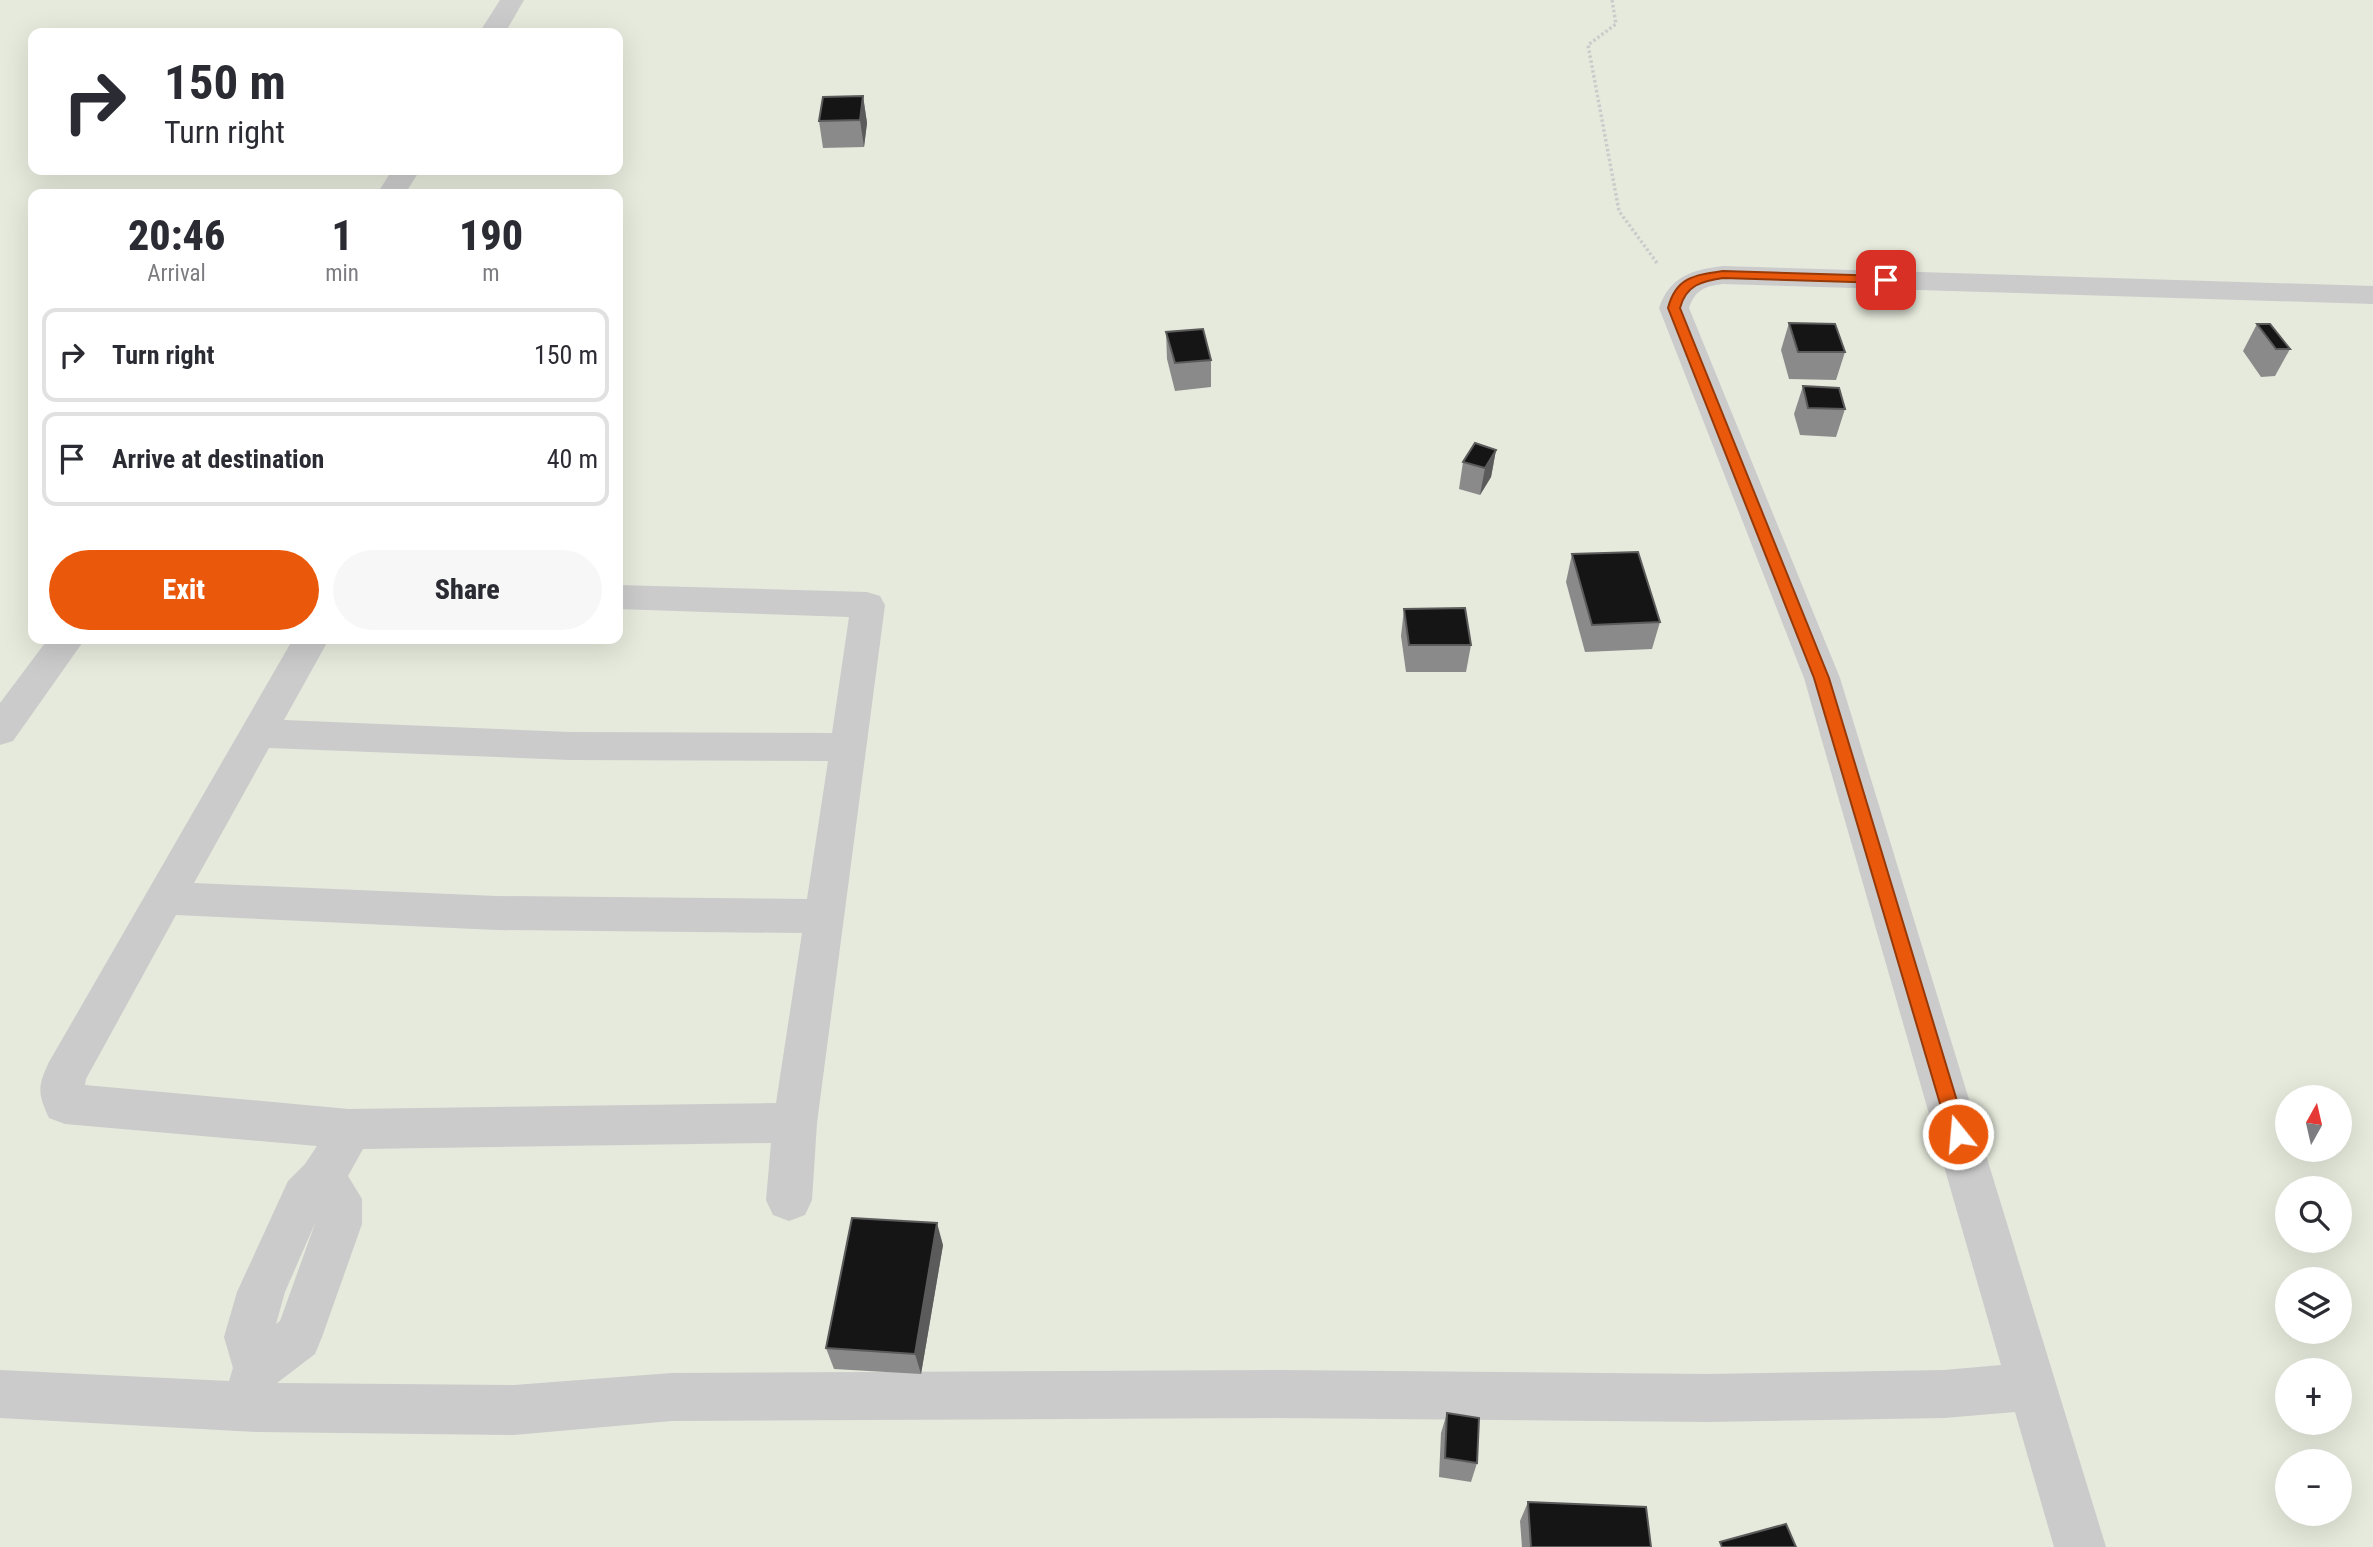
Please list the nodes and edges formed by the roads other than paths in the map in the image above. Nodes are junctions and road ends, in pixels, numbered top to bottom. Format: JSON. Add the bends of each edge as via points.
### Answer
{"nodes":[{"id":1,"x":512,"y":0,"type":"edge"},
{"id":2,"x":495,"y":28,"type":"edge"},
{"id":3,"x":2373,"y":295,"type":"edge"},
{"id":4,"x":623,"y":597,"type":"edge"},
{"id":5,"x":63,"y":644,"type":"edge"},
{"id":6,"x":308,"y":644,"type":"edge"},
{"id":7,"x":0,"y":731,"type":"edge"},
{"id":8,"x":258,"y":733,"type":"junction"},
{"id":9,"x":849,"y":747,"type":"junction"},
{"id":10,"x":166,"y":898,"type":"junction"},
{"id":11,"x":825,"y":916,"type":"junction"},
{"id":12,"x":795,"y":1122,"type":"junction"},
{"id":13,"x":349,"y":1129,"type":"junction"},
{"id":14,"x":789,"y":1200,"type":"dead end"},
{"id":15,"x":251,"y":1387,"type":"junction"},
{"id":16,"x":2034,"y":1387,"type":"junction"},
{"id":17,"x":0,"y":1394,"type":"edge"},
{"id":18,"x":2080,"y":1547,"type":"edge"}],
"edges":[{"from":1,"to":2,"type":"street"},
{"from":3,"to":16,"type":"street","via":[[1723,275],[1696,279],[1678,293],[1674,308],[1822,678]]},
{"from":4,"to":9,"type":"street","via":[[867,605]]},
{"from":5,"to":7,"type":"street"},
{"from":6,"to":8,"type":"street"},
{"from":8,"to":9,"type":"street","via":[[570,746]]},
{"from":8,"to":10,"type":"street"},
{"from":9,"to":11,"type":"street"},
{"from":10,"to":11,"type":"street","via":[[496,913]]},
{"from":10,"to":13,"type":"street","via":[[64,1076],[61,1095],[65,1104]]},
{"from":11,"to":12,"type":"street"},
{"from":12,"to":13,"type":"street"},
{"from":12,"to":14,"type":"street"},
{"from":13,"to":15,"type":"street","via":[[321,1179],[339,1199],[339,1224],[298,1337]]},
{"from":15,"to":16,"type":"street","via":[[514,1410],[672,1397],[1281,1394],[1708,1398],[1944,1394]]},
{"from":15,"to":17,"type":"street"},
{"from":16,"to":18,"type":"street"}]}
